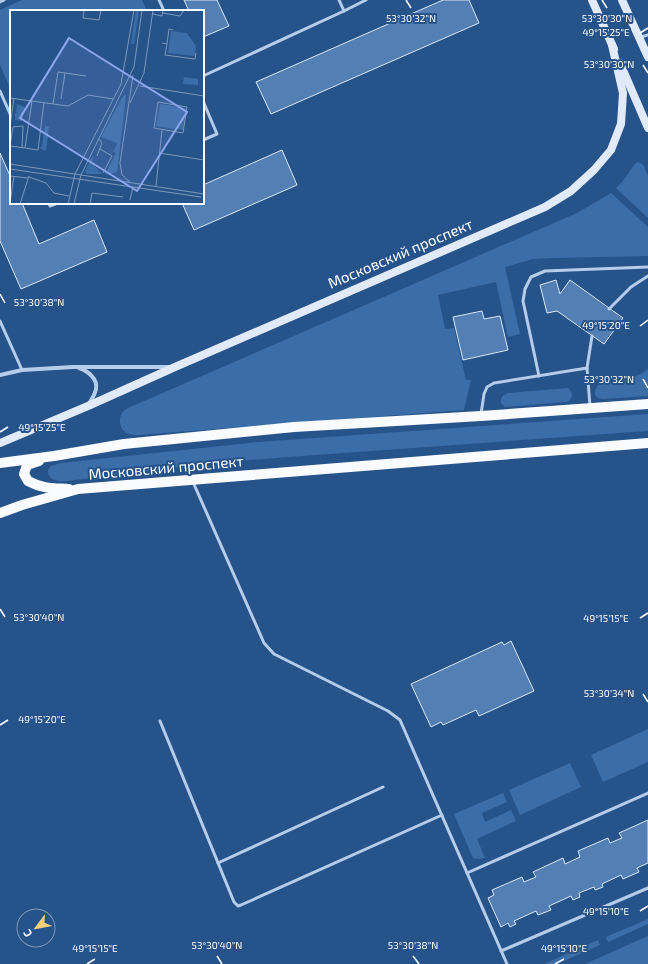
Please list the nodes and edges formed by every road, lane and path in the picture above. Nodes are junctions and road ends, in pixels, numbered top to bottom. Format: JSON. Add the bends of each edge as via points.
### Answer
{"nodes":[{"id":1,"x":4,"y":0,"type":"edge"},
{"id":2,"x":159,"y":0,"type":"edge"},
{"id":3,"x":339,"y":0,"type":"edge"},
{"id":4,"x":366,"y":0,"type":"edge"},
{"id":5,"x":592,"y":0,"type":"edge"},
{"id":6,"x":622,"y":0,"type":"edge"},
{"id":7,"x":0,"y":2,"type":"edge"},
{"id":8,"x":164,"y":10,"type":"edge"},
{"id":9,"x":344,"y":11,"type":"junction"},
{"id":10,"x":648,"y":35,"type":"edge"},
{"id":11,"x":639,"y":37,"type":"junction"},
{"id":12,"x":612,"y":45,"type":"junction"},
{"id":13,"x":648,"y":58,"type":"edge"},
{"id":14,"x":204,"y":76,"type":"edge"},
{"id":15,"x":0,"y":91,"type":"edge"},
{"id":16,"x":204,"y":103,"type":"edge"},
{"id":17,"x":10,"y":114,"type":"edge"},
{"id":18,"x":648,"y":128,"type":"edge"},
{"id":19,"x":204,"y":140,"type":"edge"},
{"id":20,"x":648,"y":267,"type":"edge"},
{"id":21,"x":648,"y":276,"type":"edge"},
{"id":22,"x":609,"y":309,"type":"dead end"},
{"id":23,"x":0,"y":321,"type":"edge"},
{"id":24,"x":592,"y":336,"type":"dead end"},
{"id":25,"x":73,"y":366,"type":"junction"},
{"id":26,"x":175,"y":367,"type":"junction"},
{"id":27,"x":587,"y":368,"type":"junction"},
{"id":28,"x":22,"y":370,"type":"junction"},
{"id":29,"x":0,"y":375,"type":"edge"},
{"id":30,"x":539,"y":376,"type":"junction"},
{"id":31,"x":648,"y":404,"type":"edge"},
{"id":32,"x":88,"y":406,"type":"junction"},
{"id":33,"x":590,"y":408,"type":"junction"},
{"id":34,"x":481,"y":416,"type":"junction"},
{"id":35,"x":0,"y":443,"type":"edge"},
{"id":36,"x":648,"y":443,"type":"edge"},
{"id":37,"x":54,"y":456,"type":"junction"},
{"id":38,"x":0,"y":463,"type":"edge"},
{"id":39,"x":192,"y":480,"type":"junction"},
{"id":40,"x":78,"y":489,"type":"junction"},
{"id":41,"x":0,"y":513,"type":"edge"},
{"id":42,"x":160,"y":721,"type":"dead end"},
{"id":43,"x":384,"y":787,"type":"dead end"},
{"id":44,"x":648,"y":793,"type":"edge"},
{"id":45,"x":442,"y":815,"type":"junction"},
{"id":46,"x":218,"y":863,"type":"junction"},
{"id":47,"x":467,"y":873,"type":"junction"},
{"id":48,"x":648,"y":888,"type":"edge"},
{"id":49,"x":501,"y":951,"type":"junction"},
{"id":50,"x":507,"y":964,"type":"edge"}],
"edges":[{"from":1,"to":7,"type":"lane"},
{"from":2,"to":8,"type":"lane"},
{"from":3,"to":9,"type":"lane"},
{"from":4,"to":9,"type":"lane"},
{"from":5,"to":12,"type":"main road"},
{"from":6,"to":11,"type":"main road"},
{"from":9,"to":14,"type":"lane"},
{"from":10,"to":11,"type":"lane"},
{"from":11,"to":13,"type":"main road"},
{"from":12,"to":18,"type":"main road"},
{"from":12,"to":26,"type":"main road","name":"Московский проспект","via":[[623,93],[621,124],[611,150],[572,191],[545,207]]},
{"from":15,"to":17,"type":"lane"},
{"from":16,"to":19,"type":"lane","via":[[217,134]]},
{"from":20,"to":30,"type":"lane","via":[[545,271],[531,277],[523,301]]},
{"from":21,"to":22,"type":"lane","via":[[630,287]]},
{"from":23,"to":28,"type":"lane"},
{"from":24,"to":27,"type":"lane"},
{"from":25,"to":26,"type":"street"},
{"from":25,"to":28,"type":"street"},
{"from":25,"to":32,"type":"street","via":[[87,372],[96,382],[96,390]]},
{"from":26,"to":32,"type":"main road","name":"Московский проспект"},
{"from":27,"to":30,"type":"lane"},
{"from":27,"to":33,"type":"lane"},
{"from":28,"to":29,"type":"street"},
{"from":30,"to":34,"type":"lane","via":[[494,383],[487,387]]},
{"from":31,"to":33,"type":"main road","name":"Московский проспект"},
{"from":32,"to":35,"type":"main road","name":"Московский проспект"},
{"from":33,"to":34,"type":"main road","name":"Московский проспект"},
{"from":34,"to":37,"type":"main road","name":"Московский проспект","via":[[294,426],[124,444]]},
{"from":36,"to":39,"type":"main road","name":"Московский проспект"},
{"from":37,"to":38,"type":"main road","name":"Московский проспект"},
{"from":37,"to":40,"type":"main road","via":[[27,465],[24,474],[28,481],[38,486]]},
{"from":39,"to":40,"type":"main road","name":"Московский проспект"},
{"from":39,"to":45,"type":"lane","via":[[264,643],[274,654],[388,711],[400,720]]},
{"from":40,"to":41,"type":"main road","name":"Московский проспект"},
{"from":42,"to":46,"type":"lane"},
{"from":43,"to":46,"type":"lane"},
{"from":44,"to":47,"type":"lane"},
{"from":45,"to":46,"type":"lane","via":[[241,905],[234,902]]},
{"from":45,"to":47,"type":"lane"},
{"from":47,"to":49,"type":"lane"},
{"from":48,"to":49,"type":"lane"},
{"from":49,"to":50,"type":"lane"}]}
